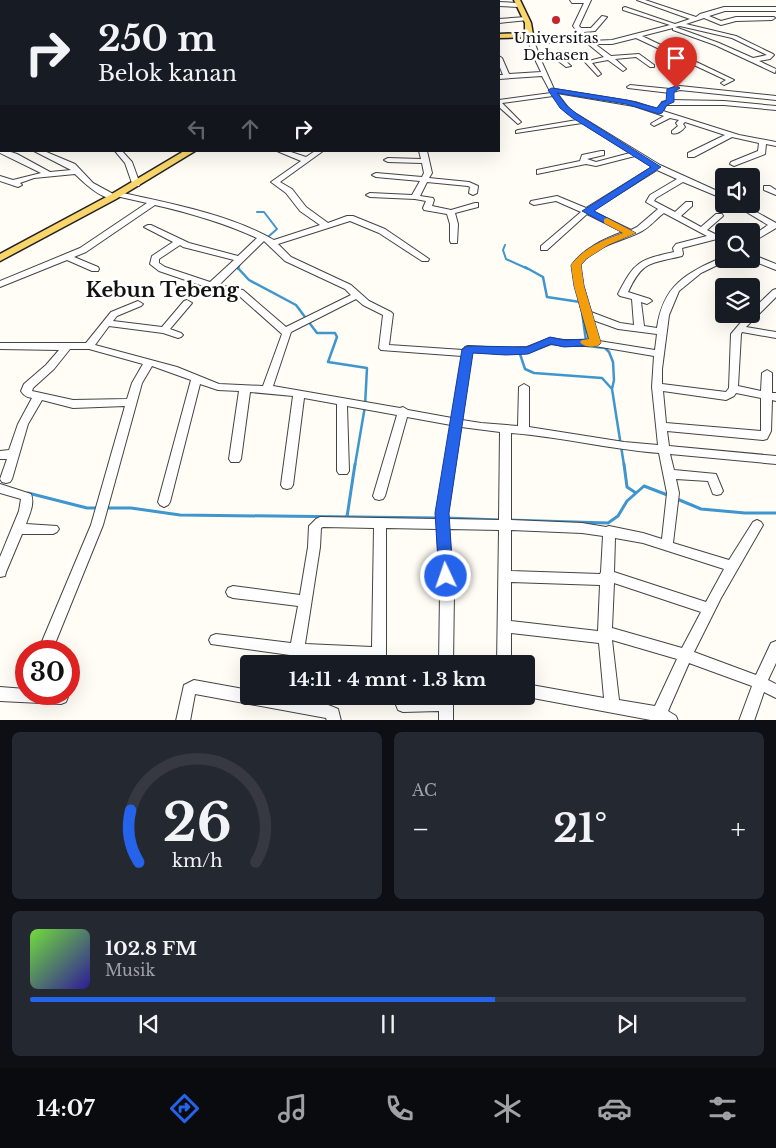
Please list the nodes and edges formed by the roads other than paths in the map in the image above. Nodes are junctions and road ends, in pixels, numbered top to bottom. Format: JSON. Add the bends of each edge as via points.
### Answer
{"nodes":[{"id":1,"x":640,"y":0,"type":"edge"},
{"id":2,"x":663,"y":0,"type":"edge"},
{"id":3,"x":726,"y":0,"type":"edge"},
{"id":4,"x":752,"y":0,"type":"edge"},
{"id":5,"x":572,"y":1,"type":"dead end"},
{"id":6,"x":588,"y":1,"type":"edge"},
{"id":7,"x":518,"y":3,"type":"edge"},
{"id":8,"x":500,"y":4,"type":"edge"},
{"id":9,"x":650,"y":4,"type":"junction"},
{"id":10,"x":733,"y":8,"type":"junction"},
{"id":11,"x":625,"y":9,"type":"dead end"},
{"id":12,"x":758,"y":9,"type":"junction"},
{"id":13,"x":776,"y":9,"type":"edge"},
{"id":14,"x":702,"y":16,"type":"junction"},
{"id":15,"x":604,"y":17,"type":"dead end"},
{"id":16,"x":694,"y":18,"type":"junction"},
{"id":17,"x":526,"y":19,"type":"junction"},
{"id":18,"x":774,"y":20,"type":"edge"},
{"id":19,"x":500,"y":21,"type":"edge"},
{"id":20,"x":645,"y":21,"type":"dead end"},
{"id":21,"x":672,"y":26,"type":"junction"},
{"id":22,"x":580,"y":30,"type":"junction"},
{"id":23,"x":500,"y":36,"type":"edge"},
{"id":24,"x":636,"y":36,"type":"junction"},
{"id":25,"x":530,"y":38,"type":"junction"},
{"id":26,"x":590,"y":43,"type":"junction"},
{"id":27,"x":648,"y":53,"type":"dead end"},
{"id":28,"x":637,"y":55,"type":"junction"},
{"id":29,"x":536,"y":56,"type":"junction"},
{"id":30,"x":500,"y":60,"type":"edge"},
{"id":31,"x":613,"y":60,"type":"junction"},
{"id":32,"x":753,"y":60,"type":"junction"},
{"id":33,"x":568,"y":66,"type":"dead end"},
{"id":34,"x":652,"y":66,"type":"dead end"},
{"id":35,"x":623,"y":69,"type":"dead end"},
{"id":36,"x":775,"y":71,"type":"edge"},
{"id":37,"x":545,"y":74,"type":"junction"},
{"id":38,"x":598,"y":74,"type":"dead end"},
{"id":39,"x":500,"y":77,"type":"edge"},
{"id":40,"x":507,"y":77,"type":"junction"},
{"id":41,"x":724,"y":83,"type":"dead end"},
{"id":42,"x":630,"y":87,"type":"dead end"},
{"id":43,"x":598,"y":88,"type":"dead end"},
{"id":44,"x":670,"y":91,"type":"junction"},
{"id":45,"x":553,"y":92,"type":"junction"},
{"id":46,"x":597,"y":97,"type":"junction"},
{"id":47,"x":776,"y":98,"type":"edge"},
{"id":48,"x":670,"y":102,"type":"junction"},
{"id":49,"x":500,"y":103,"type":"edge"},
{"id":50,"x":500,"y":104,"type":"edge"},
{"id":51,"x":776,"y":108,"type":"edge"},
{"id":52,"x":659,"y":111,"type":"junction"},
{"id":53,"x":670,"y":115,"type":"junction"},
{"id":54,"x":684,"y":120,"type":"junction"},
{"id":55,"x":581,"y":121,"type":"junction"},
{"id":56,"x":518,"y":122,"type":"dead end"},
{"id":57,"x":654,"y":124,"type":"dead end"},
{"id":58,"x":518,"y":132,"type":"dead end"},
{"id":59,"x":674,"y":132,"type":"dead end"},
{"id":60,"x":731,"y":135,"type":"junction"},
{"id":61,"x":762,"y":143,"type":"junction"},
{"id":62,"x":776,"y":144,"type":"edge"},
{"id":63,"x":2,"y":152,"type":"edge"},
{"id":64,"x":40,"y":152,"type":"edge"},
{"id":65,"x":119,"y":152,"type":"edge"},
{"id":66,"x":189,"y":152,"type":"edge"},
{"id":67,"x":283,"y":152,"type":"edge"},
{"id":68,"x":318,"y":152,"type":"edge"},
{"id":69,"x":423,"y":152,"type":"edge"},
{"id":70,"x":601,"y":153,"type":"dead end"},
{"id":71,"x":636,"y":154,"type":"junction"},
{"id":72,"x":691,"y":155,"type":"dead end"},
{"id":73,"x":306,"y":160,"type":"junction"},
{"id":74,"x":388,"y":160,"type":"dead end"},
{"id":75,"x":426,"y":161,"type":"junction"},
{"id":76,"x":586,"y":162,"type":"junction"},
{"id":77,"x":734,"y":164,"type":"dead end"},
{"id":78,"x":657,"y":167,"type":"junction"},
{"id":79,"x":78,"y":170,"type":"junction"},
{"id":80,"x":540,"y":172,"type":"dead end"},
{"id":81,"x":49,"y":174,"type":"junction"},
{"id":82,"x":376,"y":175,"type":"dead end"},
{"id":83,"x":0,"y":178,"type":"edge"},
{"id":84,"x":682,"y":179,"type":"junction"},
{"id":85,"x":425,"y":180,"type":"junction"},
{"id":86,"x":136,"y":184,"type":"junction"},
{"id":87,"x":767,"y":188,"type":"dead end"},
{"id":88,"x":473,"y":192,"type":"dead end"},
{"id":89,"x":715,"y":193,"type":"edge"},
{"id":90,"x":776,"y":193,"type":"edge"},
{"id":91,"x":370,"y":195,"type":"dead end"},
{"id":92,"x":116,"y":196,"type":"junction"},
{"id":93,"x":415,"y":197,"type":"junction"},
{"id":94,"x":154,"y":202,"type":"junction"},
{"id":95,"x":534,"y":203,"type":"dead end"},
{"id":96,"x":689,"y":204,"type":"dead end"},
{"id":97,"x":475,"y":205,"type":"dead end"},
{"id":98,"x":663,"y":209,"type":"junction"},
{"id":99,"x":587,"y":211,"type":"junction"},
{"id":100,"x":451,"y":212,"type":"junction"},
{"id":101,"x":755,"y":213,"type":"edge"},
{"id":102,"x":719,"y":216,"type":"dead end"},
{"id":103,"x":675,"y":217,"type":"junction"},
{"id":104,"x":773,"y":222,"type":"edge"},
{"id":105,"x":326,"y":225,"type":"junction"},
{"id":106,"x":148,"y":227,"type":"dead end"},
{"id":107,"x":702,"y":230,"type":"junction"},
{"id":108,"x":631,"y":233,"type":"junction"},
{"id":109,"x":760,"y":233,"type":"edge"},
{"id":110,"x":267,"y":240,"type":"junction"},
{"id":111,"x":454,"y":241,"type":"dead end"},
{"id":112,"x":179,"y":242,"type":"junction"},
{"id":113,"x":544,"y":248,"type":"dead end"},
{"id":114,"x":66,"y":256,"type":"junction"},
{"id":115,"x":0,"y":258,"type":"edge"},
{"id":116,"x":238,"y":259,"type":"junction"},
{"id":117,"x":425,"y":259,"type":"dead end"},
{"id":118,"x":760,"y":261,"type":"edge"},
{"id":119,"x":715,"y":264,"type":"edge"},
{"id":120,"x":776,"y":267,"type":"edge"},
{"id":121,"x":95,"y":268,"type":"dead end"},
{"id":122,"x":0,"y":284,"type":"edge"},
{"id":123,"x":212,"y":286,"type":"junction"},
{"id":124,"x":776,"y":292,"type":"edge"},
{"id":125,"x":358,"y":296,"type":"junction"},
{"id":126,"x":636,"y":298,"type":"junction"},
{"id":127,"x":647,"y":301,"type":"dead end"},
{"id":128,"x":187,"y":303,"type":"dead end"},
{"id":129,"x":138,"y":304,"type":"dead end"},
{"id":130,"x":587,"y":314,"type":"junction"},
{"id":131,"x":106,"y":323,"type":"junction"},
{"id":132,"x":639,"y":328,"type":"junction"},
{"id":133,"x":740,"y":329,"type":"junction"},
{"id":134,"x":164,"y":330,"type":"junction"},
{"id":135,"x":286,"y":331,"type":"junction"},
{"id":136,"x":663,"y":332,"type":"junction"},
{"id":137,"x":776,"y":334,"type":"edge"},
{"id":138,"x":178,"y":335,"type":"dead end"},
{"id":139,"x":594,"y":343,"type":"junction"},
{"id":140,"x":0,"y":346,"type":"edge"},
{"id":141,"x":67,"y":346,"type":"junction"},
{"id":142,"x":89,"y":346,"type":"junction"},
{"id":143,"x":467,"y":353,"type":"junction"},
{"id":144,"x":660,"y":354,"type":"junction"},
{"id":145,"x":149,"y":362,"type":"junction"},
{"id":146,"x":767,"y":373,"type":"dead end"},
{"id":147,"x":196,"y":379,"type":"junction"},
{"id":148,"x":524,"y":387,"type":"dead end"},
{"id":149,"x":657,"y":387,"type":"junction"},
{"id":150,"x":246,"y":388,"type":"junction"},
{"id":151,"x":734,"y":388,"type":"junction"},
{"id":152,"x":267,"y":389,"type":"junction"},
{"id":153,"x":299,"y":393,"type":"junction"},
{"id":154,"x":39,"y":396,"type":"junction"},
{"id":155,"x":771,"y":396,"type":"edge"},
{"id":156,"x":342,"y":401,"type":"junction"},
{"id":157,"x":131,"y":402,"type":"junction"},
{"id":158,"x":404,"y":411,"type":"junction"},
{"id":159,"x":456,"y":422,"type":"junction"},
{"id":160,"x":663,"y":427,"type":"junction"},
{"id":161,"x":506,"y":428,"type":"junction"},
{"id":162,"x":523,"y":430,"type":"junction"},
{"id":163,"x":664,"y":451,"type":"junction"},
{"id":164,"x":13,"y":454,"type":"junction"},
{"id":165,"x":0,"y":455,"type":"edge"},
{"id":166,"x":235,"y":459,"type":"dead end"},
{"id":167,"x":776,"y":460,"type":"edge"},
{"id":168,"x":344,"y":471,"type":"dead end"},
{"id":169,"x":670,"y":474,"type":"junction"},
{"id":170,"x":3,"y":484,"type":"edge"},
{"id":171,"x":287,"y":486,"type":"dead end"},
{"id":172,"x":717,"y":490,"type":"dead end"},
{"id":173,"x":379,"y":496,"type":"dead end"},
{"id":174,"x":164,"y":502,"type":"dead end"},
{"id":175,"x":443,"y":520,"type":"junction"},
{"id":176,"x":380,"y":523,"type":"junction"},
{"id":177,"x":505,"y":524,"type":"junction"},
{"id":178,"x":757,"y":525,"type":"dead end"},
{"id":179,"x":53,"y":529,"type":"dead end"},
{"id":180,"x":18,"y":530,"type":"junction"},
{"id":181,"x":609,"y":532,"type":"junction"},
{"id":182,"x":667,"y":545,"type":"junction"},
{"id":183,"x":731,"y":566,"type":"junction"},
{"id":184,"x":0,"y":572,"type":"edge"},
{"id":185,"x":504,"y":576,"type":"junction"},
{"id":186,"x":606,"y":577,"type":"junction"},
{"id":187,"x":233,"y":592,"type":"dead end"},
{"id":188,"x":306,"y":600,"type":"junction"},
{"id":189,"x":708,"y":608,"type":"junction"},
{"id":190,"x":504,"y":626,"type":"junction"},
{"id":191,"x":605,"y":635,"type":"junction"},
{"id":192,"x":49,"y":640,"type":"edge"},
{"id":193,"x":216,"y":640,"type":"dead end"},
{"id":194,"x":776,"y":647,"type":"edge"},
{"id":195,"x":298,"y":650,"type":"junction"},
{"id":196,"x":343,"y":655,"type":"edge"},
{"id":197,"x":379,"y":655,"type":"edge"},
{"id":198,"x":446,"y":655,"type":"edge"},
{"id":199,"x":504,"y":655,"type":"edge"},
{"id":200,"x":685,"y":656,"type":"junction"},
{"id":201,"x":760,"y":683,"type":"junction"},
{"id":202,"x":776,"y":691,"type":"edge"},
{"id":203,"x":535,"y":692,"type":"edge"},
{"id":204,"x":0,"y":694,"type":"edge"},
{"id":205,"x":15,"y":694,"type":"edge"},
{"id":206,"x":612,"y":704,"type":"junction"},
{"id":207,"x":446,"y":705,"type":"edge"},
{"id":208,"x":665,"y":717,"type":"edge"},
{"id":209,"x":183,"y":720,"type":"edge"},
{"id":210,"x":334,"y":720,"type":"edge"},
{"id":211,"x":446,"y":720,"type":"edge"},
{"id":212,"x":746,"y":720,"type":"edge"}],
"edges":[{"from":1,"to":9,"type":"street"},
{"from":2,"to":9,"type":"street"},
{"from":3,"to":10,"type":"street"},
{"from":4,"to":12,"type":"street"},
{"from":5,"to":6,"type":"street"},
{"from":6,"to":22,"type":"street","via":[[576,25]]},
{"from":7,"to":8,"type":"street"},
{"from":7,"to":17,"type":"main road"},
{"from":9,"to":16,"type":"street"},
{"from":10,"to":12,"type":"street"},
{"from":10,"to":14,"type":"street"},
{"from":11,"to":21,"type":"street"},
{"from":12,"to":13,"type":"street"},
{"from":12,"to":18,"type":"street"},
{"from":14,"to":16,"type":"street"},
{"from":14,"to":18,"type":"street","via":[[720,22]]},
{"from":15,"to":22,"type":"street","via":[[593,30]]},
{"from":16,"to":21,"type":"street"},
{"from":17,"to":19,"type":"street"},
{"from":17,"to":25,"type":"main road"},
{"from":20,"to":21,"type":"street"},
{"from":21,"to":24,"type":"street"},
{"from":21,"to":32,"type":"street"},
{"from":21,"to":32,"type":"street","via":[[736,38],[771,55]]},
{"from":22,"to":26,"type":"street"},
{"from":23,"to":25,"type":"main road"},
{"from":24,"to":26,"type":"street"},
{"from":24,"to":41,"type":"street","via":[[731,80]]},
{"from":25,"to":26,"type":"street"},
{"from":25,"to":29,"type":"street"},
{"from":26,"to":31,"type":"street"},
{"from":27,"to":28,"type":"street"},
{"from":28,"to":31,"type":"street"},
{"from":28,"to":34,"type":"street"},
{"from":29,"to":33,"type":"street","via":[[559,58]]},
{"from":29,"to":37,"type":"street"},
{"from":30,"to":40,"type":"street"},
{"from":31,"to":35,"type":"street"},
{"from":31,"to":38,"type":"street","via":[[588,62]]},
{"from":32,"to":36,"type":"street"},
{"from":37,"to":40,"type":"street"},
{"from":37,"to":45,"type":"street"},
{"from":39,"to":40,"type":"street"},
{"from":42,"to":44,"type":"street"},
{"from":43,"to":46,"type":"street"},
{"from":44,"to":47,"type":"street","via":[[678,88]]},
{"from":44,"to":48,"type":"street"},
{"from":45,"to":46,"type":"street"},
{"from":45,"to":49,"type":"street"},
{"from":45,"to":55,"type":"street","via":[[563,106]]},
{"from":46,"to":52,"type":"street"},
{"from":48,"to":51,"type":"street"},
{"from":48,"to":52,"type":"street","via":[[664,103]]},
{"from":50,"to":56,"type":"street"},
{"from":52,"to":53,"type":"street"},
{"from":53,"to":54,"type":"street"},
{"from":53,"to":57,"type":"street"},
{"from":54,"to":59,"type":"street","via":[[679,123],[682,127]]},
{"from":54,"to":60,"type":"street"},
{"from":55,"to":58,"type":"street"},
{"from":55,"to":71,"type":"street"},
{"from":60,"to":61,"type":"street"},
{"from":60,"to":72,"type":"street"},
{"from":61,"to":62,"type":"street"},
{"from":61,"to":77,"type":"street","via":[[762,152]]},
{"from":63,"to":81,"type":"street"},
{"from":64,"to":79,"type":"street"},
{"from":65,"to":86,"type":"street","via":[[128,162]]},
{"from":66,"to":86,"type":"main road"},
{"from":67,"to":73,"type":"street"},
{"from":68,"to":73,"type":"street"},
{"from":69,"to":75,"type":"street"},
{"from":70,"to":76,"type":"street","via":[[585,157],[583,160]]},
{"from":71,"to":76,"type":"street","via":[[596,164]]},
{"from":71,"to":78,"type":"street"},
{"from":73,"to":105,"type":"street","via":[[276,183],[290,191],[304,209]]},
{"from":74,"to":75,"type":"street"},
{"from":75,"to":85,"type":"street","via":[[428,173]]},
{"from":76,"to":80,"type":"street"},
{"from":78,"to":84,"type":"street"},
{"from":78,"to":99,"type":"street"},
{"from":79,"to":81,"type":"street"},
{"from":79,"to":92,"type":"street","via":[[90,185]]},
{"from":81,"to":83,"type":"street","via":[[28,177],[15,184]]},
{"from":82,"to":85,"type":"street"},
{"from":84,"to":89,"type":"street"},
{"from":84,"to":98,"type":"street","via":[[651,199],[652,204]]},
{"from":85,"to":88,"type":"street","via":[[471,184]]},
{"from":85,"to":93,"type":"street"},
{"from":86,"to":92,"type":"main road"},
{"from":87,"to":90,"type":"street"},
{"from":91,"to":93,"type":"street"},
{"from":92,"to":94,"type":"street"},
{"from":92,"to":115,"type":"main road"},
{"from":93,"to":100,"type":"street","via":[[430,200],[427,208]]},
{"from":94,"to":110,"type":"street","via":[[228,223]]},
{"from":94,"to":114,"type":"street","via":[[98,241]]},
{"from":95,"to":99,"type":"street","via":[[557,198]]},
{"from":96,"to":103,"type":"street"},
{"from":97,"to":100,"type":"street"},
{"from":98,"to":103,"type":"street"},
{"from":98,"to":108,"type":"street","via":[[642,228]]},
{"from":99,"to":108,"type":"street"},
{"from":99,"to":113,"type":"street","via":[[564,227]]},
{"from":100,"to":111,"type":"street"},
{"from":101,"to":104,"type":"street"},
{"from":102,"to":107,"type":"street"},
{"from":103,"to":107,"type":"street"},
{"from":104,"to":109,"type":"street"},
{"from":105,"to":110,"type":"street"},
{"from":105,"to":117,"type":"street","via":[[347,218],[355,220],[382,231]]},
{"from":106,"to":112,"type":"street"},
{"from":107,"to":126,"type":"street","via":[[714,237],[679,246],[679,254],[637,266],[623,294]]},
{"from":108,"to":130,"type":"street","via":[[610,240],[578,261],[576,274]]},
{"from":110,"to":116,"type":"street"},
{"from":110,"to":125,"type":"street","via":[[288,259],[343,284]]},
{"from":112,"to":116,"type":"street"},
{"from":112,"to":123,"type":"street","via":[[155,258],[154,264]]},
{"from":114,"to":121,"type":"street"},
{"from":114,"to":122,"type":"street"},
{"from":116,"to":123,"type":"street"},
{"from":118,"to":120,"type":"street"},
{"from":119,"to":136,"type":"street","via":[[698,271],[673,292],[664,315]]},
{"from":123,"to":135,"type":"street","via":[[240,292]]},
{"from":124,"to":133,"type":"street"},
{"from":125,"to":135,"type":"street"},
{"from":125,"to":143,"type":"street","via":[[388,314],[384,348]]},
{"from":126,"to":127,"type":"street"},
{"from":126,"to":132,"type":"street"},
{"from":128,"to":134,"type":"street"},
{"from":129,"to":131,"type":"street","via":[[116,312]]},
{"from":130,"to":132,"type":"street","via":[[614,325]]},
{"from":130,"to":139,"type":"street"},
{"from":131,"to":134,"type":"street"},
{"from":131,"to":142,"type":"street"},
{"from":132,"to":136,"type":"street"},
{"from":133,"to":137,"type":"street"},
{"from":133,"to":151,"type":"street","via":[[736,334]]},
{"from":134,"to":138,"type":"street"},
{"from":135,"to":152,"type":"street"},
{"from":136,"to":144,"type":"street"},
{"from":139,"to":143,"type":"street","via":[[550,341],[528,350],[468,349]]},
{"from":139,"to":144,"type":"street"},
{"from":140,"to":141,"type":"street"},
{"from":141,"to":142,"type":"street"},
{"from":141,"to":154,"type":"street","via":[[50,367],[26,388],[28,394]]},
{"from":142,"to":145,"type":"street"},
{"from":143,"to":159,"type":"street"},
{"from":144,"to":149,"type":"street"},
{"from":145,"to":147,"type":"street","via":[[173,368]]},
{"from":145,"to":157,"type":"street"},
{"from":146,"to":155,"type":"street"},
{"from":147,"to":150,"type":"street","via":[[218,387]]},
{"from":147,"to":174,"type":"street"},
{"from":148,"to":162,"type":"street"},
{"from":149,"to":151,"type":"street","via":[[726,396]]},
{"from":149,"to":160,"type":"street"},
{"from":150,"to":152,"type":"street"},
{"from":150,"to":166,"type":"street"},
{"from":151,"to":155,"type":"street"},
{"from":152,"to":153,"type":"street"},
{"from":153,"to":156,"type":"street"},
{"from":153,"to":171,"type":"street"},
{"from":154,"to":157,"type":"street","via":[[73,404]]},
{"from":154,"to":164,"type":"street","via":[[22,424]]},
{"from":155,"to":160,"type":"street","via":[[763,436]]},
{"from":156,"to":158,"type":"street"},
{"from":156,"to":168,"type":"street"},
{"from":157,"to":192,"type":"street","via":[[103,508]]},
{"from":158,"to":159,"type":"street"},
{"from":158,"to":173,"type":"street"},
{"from":159,"to":161,"type":"street"},
{"from":159,"to":175,"type":"street"},
{"from":160,"to":163,"type":"street"},
{"from":161,"to":162,"type":"street"},
{"from":161,"to":177,"type":"street"},
{"from":162,"to":163,"type":"street"},
{"from":163,"to":167,"type":"street"},
{"from":163,"to":169,"type":"street"},
{"from":164,"to":165,"type":"street"},
{"from":164,"to":170,"type":"street"},
{"from":169,"to":172,"type":"street","via":[[712,477]]},
{"from":169,"to":182,"type":"street","via":[[672,498]]},
{"from":170,"to":180,"type":"street","via":[[27,497]]},
{"from":175,"to":176,"type":"street"},
{"from":175,"to":177,"type":"street"},
{"from":175,"to":198,"type":"street"},
{"from":176,"to":188,"type":"street","via":[[316,524]]},
{"from":176,"to":197,"type":"street"},
{"from":177,"to":181,"type":"street"},
{"from":177,"to":185,"type":"street"},
{"from":178,"to":183,"type":"street"},
{"from":179,"to":180,"type":"street"},
{"from":180,"to":184,"type":"street"},
{"from":181,"to":182,"type":"street"},
{"from":181,"to":186,"type":"street"},
{"from":182,"to":183,"type":"street"},
{"from":183,"to":189,"type":"street"},
{"from":185,"to":186,"type":"street"},
{"from":185,"to":190,"type":"street"},
{"from":186,"to":189,"type":"street"},
{"from":186,"to":191,"type":"street"},
{"from":187,"to":188,"type":"street"},
{"from":188,"to":195,"type":"street"},
{"from":189,"to":200,"type":"street"},
{"from":190,"to":191,"type":"street"},
{"from":190,"to":199,"type":"street"},
{"from":191,"to":200,"type":"street"},
{"from":191,"to":206,"type":"street"},
{"from":193,"to":195,"type":"street"},
{"from":194,"to":201,"type":"street"},
{"from":195,"to":196,"type":"street"},
{"from":200,"to":201,"type":"street"},
{"from":200,"to":208,"type":"street"},
{"from":201,"to":202,"type":"street"},
{"from":201,"to":212,"type":"street"},
{"from":203,"to":206,"type":"street"},
{"from":204,"to":205,"type":"street"},
{"from":206,"to":208,"type":"street"},
{"from":207,"to":211,"type":"street"},
{"from":209,"to":210,"type":"street","via":[[190,690],[194,687],[329,712]]}]}
